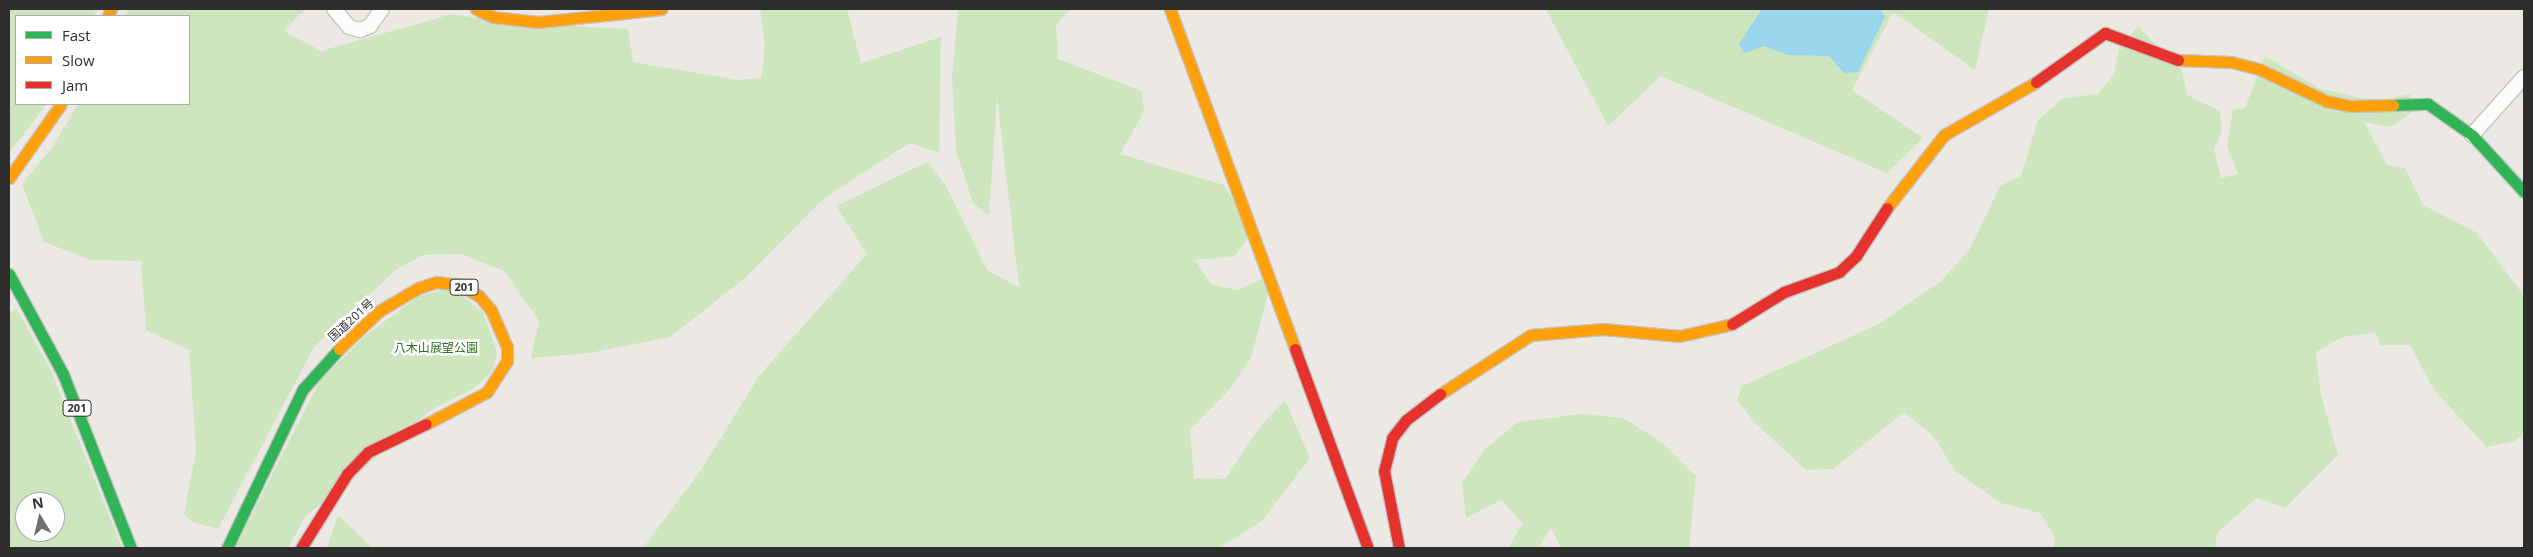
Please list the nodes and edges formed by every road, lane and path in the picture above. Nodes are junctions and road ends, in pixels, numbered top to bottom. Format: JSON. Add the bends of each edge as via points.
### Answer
{"nodes":[{"id":1,"x":334,"y":9,"type":"edge"},
{"id":2,"x":382,"y":9,"type":"edge"},
{"id":3,"x":476,"y":9,"type":"edge"},
{"id":4,"x":661,"y":9,"type":"edge"},
{"id":5,"x":1170,"y":9,"type":"edge"},
{"id":6,"x":2524,"y":77,"type":"edge"},
{"id":7,"x":60,"y":105,"type":"edge"},
{"id":8,"x":2472,"y":135,"type":"junction"},
{"id":9,"x":9,"y":178,"type":"edge"},
{"id":10,"x":2524,"y":192,"type":"edge"},
{"id":11,"x":9,"y":274,"type":"edge"},
{"id":12,"x":131,"y":548,"type":"edge"},
{"id":13,"x":227,"y":548,"type":"edge"},
{"id":14,"x":301,"y":548,"type":"edge"},
{"id":15,"x":1368,"y":548,"type":"edge"},
{"id":16,"x":1400,"y":548,"type":"edge"}],
"edges":[{"from":1,"to":2,"type":"street","via":[[349,27],[360,30],[370,26]]},
{"from":3,"to":4,"type":"main road","via":[[493,17],[538,22],[614,17]]},
{"from":5,"to":15,"type":"main road"},
{"from":6,"to":8,"type":"street"},
{"from":7,"to":9,"type":"main road"},
{"from":8,"to":10,"type":"main road"},
{"from":8,"to":16,"type":"main road","via":[[2428,104],[2349,106],[2326,100],[2259,69],[2230,62],[2176,60],[2105,34],[2010,101],[1944,135],[1876,223],[1856,256],[1839,272],[1784,292],[1723,329],[1680,336],[1603,329],[1531,335],[1440,394],[1406,420],[1392,438],[1384,472]]},
{"from":11,"to":12,"type":"main road","number":"201","via":[[63,374]]},
{"from":13,"to":14,"type":"main road","name":"国道201号","number":"201","via":[[303,389],[333,354],[379,312],[418,288],[437,282],[460,285],[479,296],[491,310],[507,347],[507,361],[498,378],[486,392],[460,407],[368,452],[335,490]]}]}
